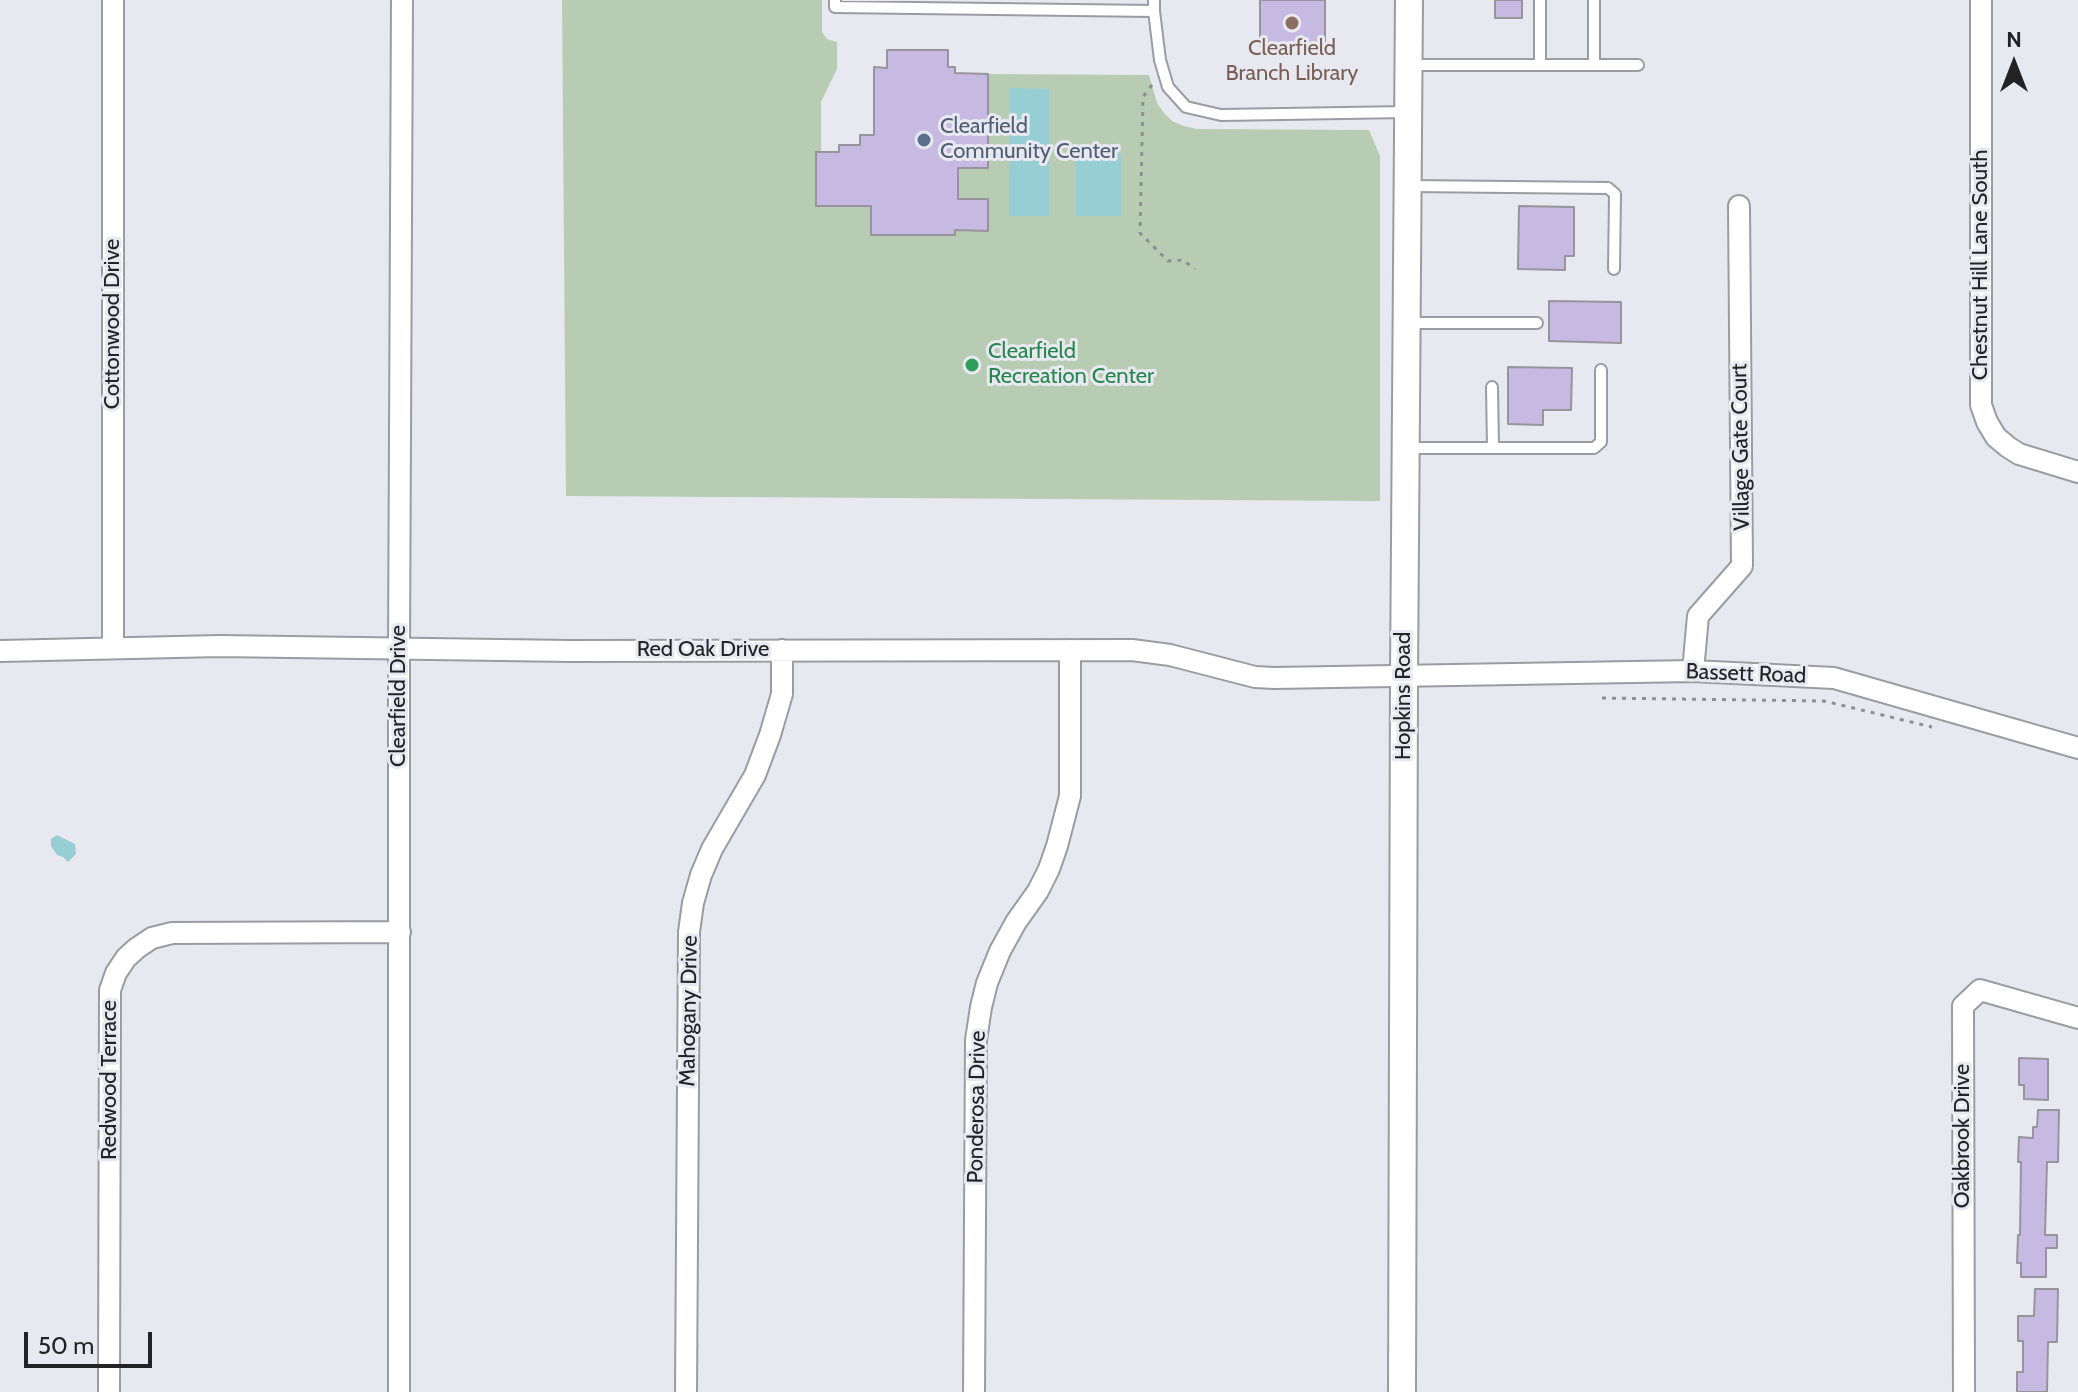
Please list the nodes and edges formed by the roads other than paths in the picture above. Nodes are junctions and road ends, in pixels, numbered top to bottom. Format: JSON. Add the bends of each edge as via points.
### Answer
{"nodes":[{"id":1,"x":113,"y":0,"type":"edge"},
{"id":2,"x":402,"y":0,"type":"edge"},
{"id":3,"x":835,"y":0,"type":"edge"},
{"id":4,"x":1409,"y":0,"type":"edge"},
{"id":5,"x":1540,"y":0,"type":"edge"},
{"id":6,"x":1594,"y":0,"type":"edge"},
{"id":7,"x":1981,"y":0,"type":"edge"},
{"id":8,"x":1154,"y":6,"type":"edge"},
{"id":9,"x":1408,"y":65,"type":"junction"},
{"id":10,"x":1540,"y":65,"type":"junction"},
{"id":11,"x":1594,"y":65,"type":"junction"},
{"id":12,"x":1638,"y":65,"type":"dead end"},
{"id":13,"x":1408,"y":112,"type":"junction"},
{"id":14,"x":1408,"y":186,"type":"junction"},
{"id":15,"x":1739,"y":206,"type":"dead end"},
{"id":16,"x":1614,"y":269,"type":"dead end"},
{"id":17,"x":1407,"y":323,"type":"junction"},
{"id":18,"x":1537,"y":323,"type":"dead end"},
{"id":19,"x":1601,"y":370,"type":"dead end"},
{"id":20,"x":1492,"y":387,"type":"dead end"},
{"id":21,"x":1406,"y":448,"type":"junction"},
{"id":22,"x":1493,"y":448,"type":"junction"},
{"id":23,"x":2078,"y":472,"type":"edge"},
{"id":24,"x":113,"y":648,"type":"junction"},
{"id":25,"x":399,"y":649,"type":"junction"},
{"id":26,"x":782,"y":650,"type":"junction"},
{"id":27,"x":1070,"y":650,"type":"junction"},
{"id":28,"x":0,"y":651,"type":"edge"},
{"id":29,"x":1693,"y":671,"type":"junction"},
{"id":30,"x":1404,"y":675,"type":"junction"},
{"id":31,"x":2078,"y":748,"type":"edge"},
{"id":32,"x":400,"y":932,"type":"junction"},
{"id":33,"x":2078,"y":1018,"type":"edge"},
{"id":34,"x":109,"y":1392,"type":"edge"},
{"id":35,"x":399,"y":1392,"type":"edge"},
{"id":36,"x":686,"y":1392,"type":"edge"},
{"id":37,"x":974,"y":1392,"type":"edge"},
{"id":38,"x":1402,"y":1392,"type":"edge"},
{"id":39,"x":1964,"y":1392,"type":"edge"}],
"edges":[{"from":1,"to":24,"type":"street","name":"Cottonwood Drive"},
{"from":2,"to":25,"type":"street","name":"Clearfield Drive"},
{"from":3,"to":8,"type":"lane","via":[[835,7]]},
{"from":4,"to":9,"type":"street","name":"Hopkins Road"},
{"from":5,"to":10,"type":"lane"},
{"from":6,"to":11,"type":"lane"},
{"from":7,"to":23,"type":"street","name":"Chestnut Hill Lane South","via":[[1981,405],[1996,437],[2008,447]]},
{"from":8,"to":13,"type":"lane","via":[[1168,87],[1186,107],[1221,115]]},
{"from":9,"to":10,"type":"lane"},
{"from":9,"to":13,"type":"street","name":"Hopkins Road"},
{"from":10,"to":11,"type":"lane"},
{"from":11,"to":12,"type":"lane"},
{"from":13,"to":14,"type":"street","name":"Hopkins Road"},
{"from":14,"to":16,"type":"lane","via":[[1608,188],[1615,194]]},
{"from":14,"to":17,"type":"street","name":"Hopkins Road"},
{"from":15,"to":29,"type":"street","name":"Village Gate Court","via":[[1742,566],[1698,616]]},
{"from":17,"to":18,"type":"lane"},
{"from":17,"to":21,"type":"street","name":"Hopkins Road"},
{"from":19,"to":22,"type":"lane","via":[[1601,442],[1594,448]]},
{"from":20,"to":22,"type":"lane"},
{"from":21,"to":22,"type":"lane"},
{"from":21,"to":30,"type":"street","name":"Hopkins Road"},
{"from":24,"to":25,"type":"street","name":"Red Oak Drive"},
{"from":24,"to":28,"type":"street","name":"Red Oak Drive"},
{"from":25,"to":26,"type":"street","name":"Red Oak Drive"},
{"from":25,"to":32,"type":"street","name":"Clearfield Drive"},
{"from":26,"to":27,"type":"street","name":"Red Oak Drive"},
{"from":26,"to":36,"type":"street","name":"Mahogany Drive","via":[[782,694],[770,735],[755,775],[701,875],[689,932]]},
{"from":27,"to":30,"type":"street","name":"Red Oak Drive","via":[[1170,655],[1255,677]]},
{"from":27,"to":37,"type":"street","name":"Ponderosa Drive","via":[[1070,796],[1049,869],[987,983],[976,1040]]},
{"from":29,"to":30,"type":"street","name":"Bassett Road"},
{"from":29,"to":31,"type":"street","name":"Bassett Road","via":[[1834,678]]},
{"from":30,"to":38,"type":"street","name":"Hopkins Road"},
{"from":32,"to":34,"type":"street","name":"Redwood Terrace","via":[[172,933],[137,948],[116,973],[110,990]]},
{"from":32,"to":35,"type":"street","name":"Clearfield Drive"},
{"from":33,"to":39,"type":"street","name":"Oakbrook Drive","via":[[1980,990],[1963,1006]]}]}
